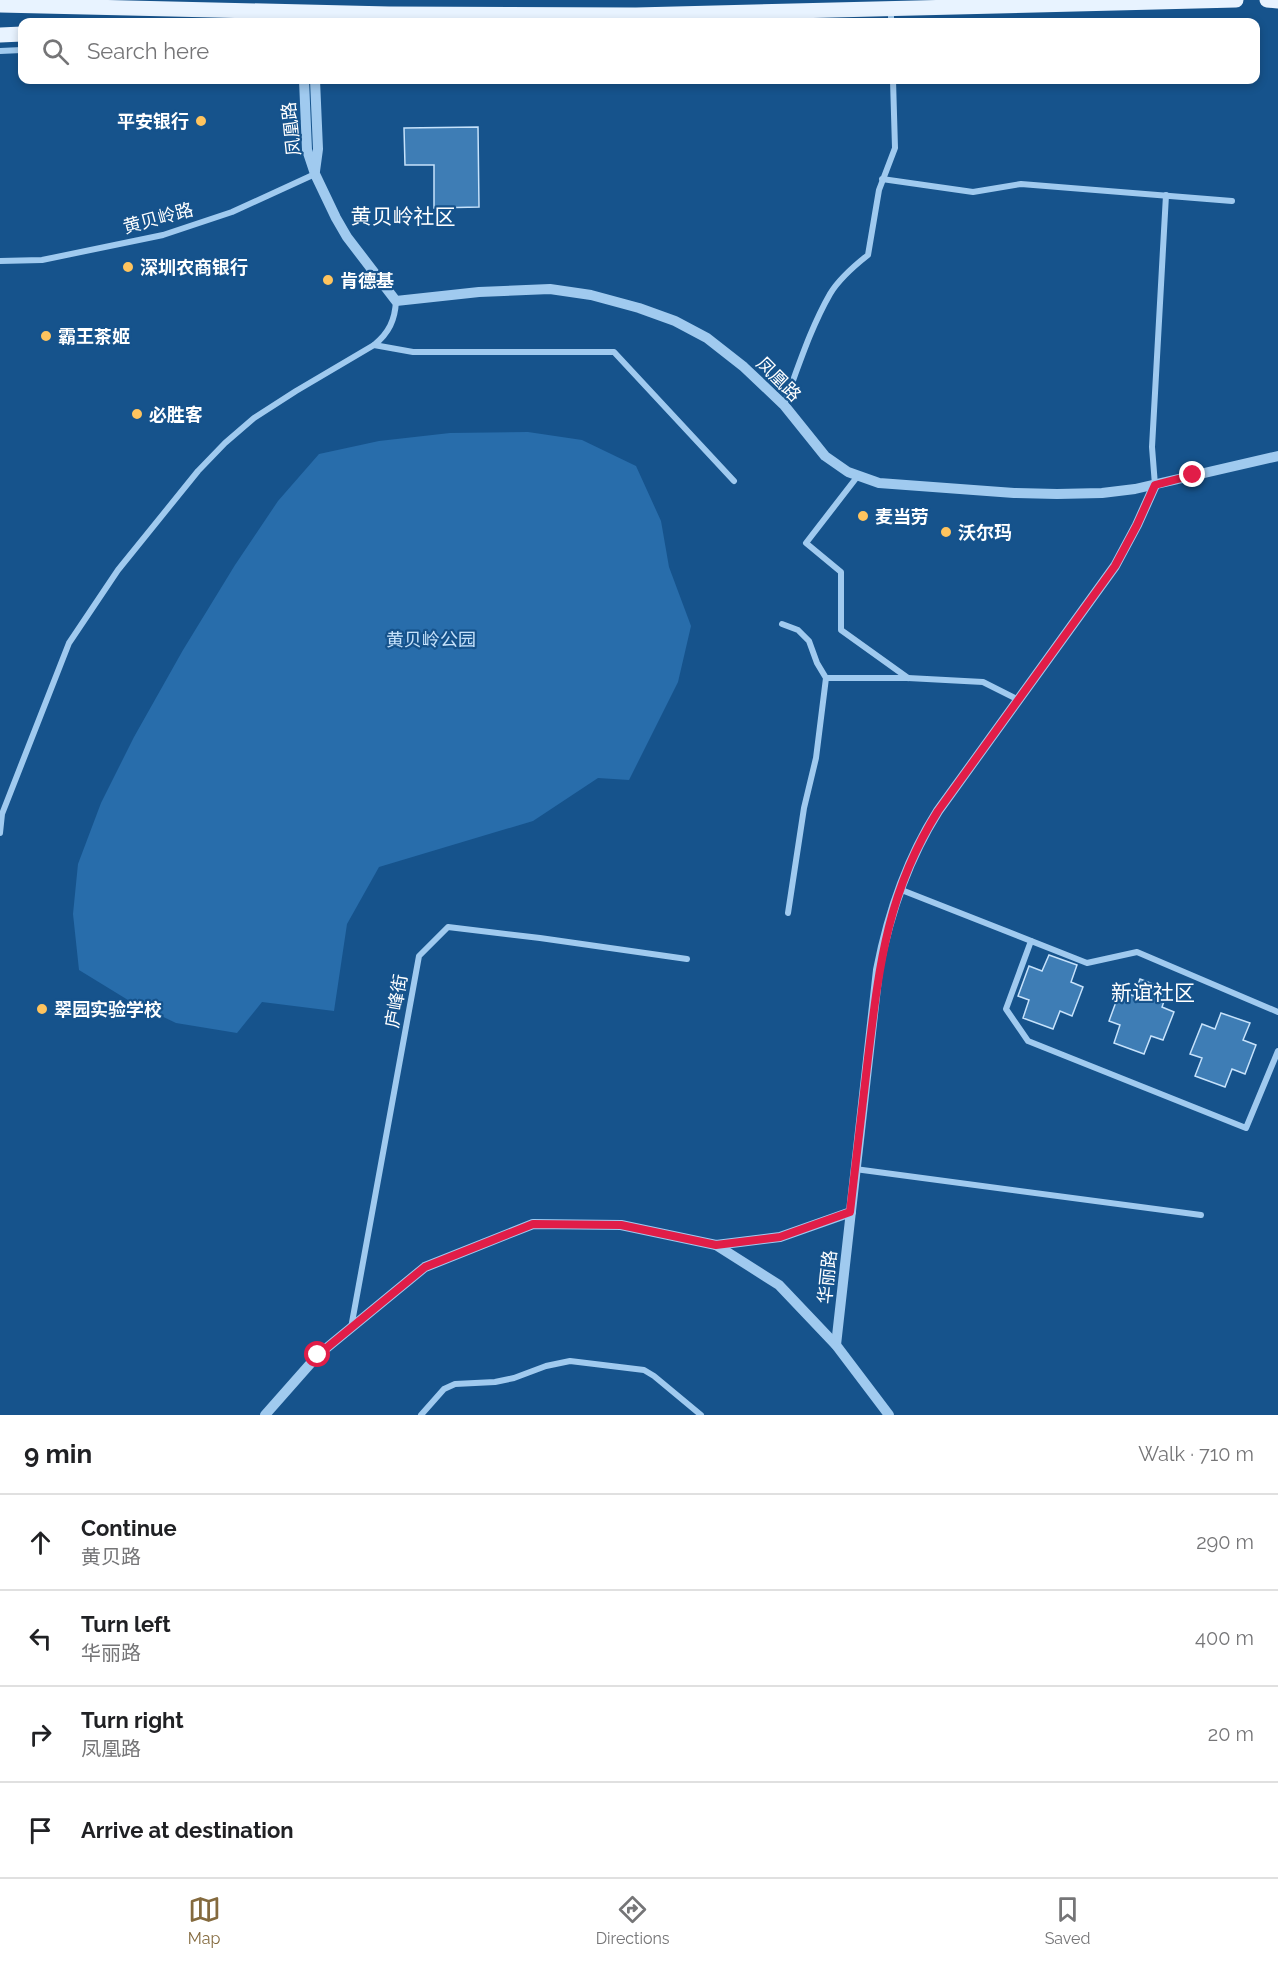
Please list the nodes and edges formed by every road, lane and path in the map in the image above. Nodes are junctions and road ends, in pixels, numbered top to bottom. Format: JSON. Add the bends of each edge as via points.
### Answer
{"nodes":[{"id":1,"x":1236,"y":0,"type":"edge"},
{"id":2,"x":1267,"y":0,"type":"edge"},
{"id":3,"x":1278,"y":1,"type":"edge"},
{"id":4,"x":0,"y":5,"type":"edge"},
{"id":5,"x":389,"y":14,"type":"junction"},
{"id":6,"x":498,"y":15,"type":"junction"},
{"id":7,"x":891,"y":16,"type":"edge"},
{"id":8,"x":358,"y":18,"type":"edge"},
{"id":9,"x":482,"y":18,"type":"edge"},
{"id":10,"x":0,"y":34,"type":"edge"},
{"id":11,"x":18,"y":34,"type":"edge"},
{"id":12,"x":18,"y":50,"type":"edge"},
{"id":13,"x":0,"y":51,"type":"edge"},
{"id":14,"x":304,"y":84,"type":"edge"},
{"id":15,"x":315,"y":84,"type":"edge"},
{"id":16,"x":892,"y":84,"type":"edge"},
{"id":17,"x":315,"y":174,"type":"junction"},
{"id":18,"x":882,"y":179,"type":"junction"},
{"id":19,"x":1166,"y":195,"type":"junction"},
{"id":20,"x":1232,"y":201,"type":"dead end"},
{"id":21,"x":0,"y":261,"type":"edge"},
{"id":22,"x":396,"y":301,"type":"junction"},
{"id":23,"x":374,"y":345,"type":"junction"},
{"id":24,"x":784,"y":405,"type":"junction"},
{"id":25,"x":1278,"y":456,"type":"edge"},
{"id":26,"x":857,"y":477,"type":"junction"},
{"id":27,"x":734,"y":481,"type":"dead end"},
{"id":28,"x":1155,"y":485,"type":"junction"},
{"id":29,"x":782,"y":624,"type":"dead end"},
{"id":30,"x":826,"y":678,"type":"junction"},
{"id":31,"x":908,"y":678,"type":"junction"},
{"id":32,"x":1019,"y":700,"type":"junction"},
{"id":33,"x":0,"y":833,"type":"edge"},
{"id":34,"x":899,"y":889,"type":"junction"},
{"id":35,"x":788,"y":913,"type":"dead end"},
{"id":36,"x":1031,"y":941,"type":"junction"},
{"id":37,"x":687,"y":959,"type":"dead end"},
{"id":38,"x":1278,"y":1012,"type":"edge"},
{"id":39,"x":1278,"y":1051,"type":"edge"},
{"id":40,"x":855,"y":1169,"type":"junction"},
{"id":41,"x":850,"y":1212,"type":"junction"},
{"id":42,"x":1201,"y":1215,"type":"dead end"},
{"id":43,"x":716,"y":1245,"type":"junction"},
{"id":44,"x":351,"y":1328,"type":"junction"},
{"id":45,"x":836,"y":1345,"type":"junction"},
{"id":46,"x":265,"y":1415,"type":"edge"},
{"id":47,"x":421,"y":1415,"type":"edge"},
{"id":48,"x":701,"y":1415,"type":"edge"},
{"id":49,"x":890,"y":1415,"type":"edge"}],
"edges":[{"from":1,"to":7,"type":"main road"},
{"from":2,"to":3,"type":"main road"},
{"from":4,"to":5,"type":"main road"},
{"from":5,"to":6,"type":"main road"},
{"from":5,"to":8,"type":"main road"},
{"from":6,"to":7,"type":"main road"},
{"from":6,"to":9,"type":"street"},
{"from":10,"to":11,"type":"main road"},
{"from":12,"to":13,"type":"street"},
{"from":14,"to":17,"type":"street","name":"凤凰路","via":[[307,150]]},
{"from":15,"to":17,"type":"street","name":"凤凰路"},
{"from":16,"to":18,"type":"street","via":[[895,148]]},
{"from":17,"to":21,"type":"street","name":"黄贝岭路","via":[[232,212],[163,235],[42,260]]},
{"from":17,"to":22,"type":"street","name":"凤凰路","via":[[347,237]]},
{"from":18,"to":19,"type":"street","via":[[973,192],[1021,184]]},
{"from":18,"to":24,"type":"street","via":[[868,255],[831,293]]},
{"from":19,"to":20,"type":"street"},
{"from":19,"to":28,"type":"street","via":[[1152,447]]},
{"from":22,"to":23,"type":"street","via":[[390,328]]},
{"from":22,"to":24,"type":"street","name":"凤凰路","via":[[550,290],[591,295],[675,321],[707,338]]},
{"from":23,"to":27,"type":"street","via":[[413,352],[614,352]]},
{"from":23,"to":33,"type":"street","via":[[287,396],[225,443],[118,570],[69,643],[2,814]]},
{"from":24,"to":26,"type":"street","name":"凤凰路","via":[[825,456]]},
{"from":25,"to":28,"type":"street","name":"凤凰路"},
{"from":26,"to":28,"type":"street","name":"凤凰路","via":[[892,485],[1057,494]]},
{"from":26,"to":31,"type":"street","via":[[806,543],[841,572],[841,630]]},
{"from":28,"to":32,"type":"street","name":"华丽路","via":[[1115,566]]},
{"from":29,"to":30,"type":"street","via":[[798,630],[809,641]]},
{"from":30,"to":31,"type":"street"},
{"from":30,"to":35,"type":"street"},
{"from":31,"to":32,"type":"street","via":[[983,682]]},
{"from":32,"to":34,"type":"street","name":"华丽路","via":[[938,811],[916,848]]},
{"from":34,"to":36,"type":"street"},
{"from":34,"to":40,"type":"street","name":"华丽路","via":[[878,970]]},
{"from":36,"to":38,"type":"street","via":[[1087,963],[1137,952]]},
{"from":36,"to":39,"type":"street","via":[[1006,1009],[1028,1041],[1246,1128]]},
{"from":37,"to":44,"type":"street","name":"庐峰街","via":[[448,927],[419,956]]},
{"from":40,"to":41,"type":"street","name":"华丽路"},
{"from":40,"to":42,"type":"street"},
{"from":41,"to":43,"type":"street","via":[[780,1237]]},
{"from":41,"to":45,"type":"street","name":"华丽路"},
{"from":43,"to":44,"type":"street","via":[[621,1225],[533,1224],[425,1267]]},
{"from":43,"to":45,"type":"street","via":[[779,1285]]},
{"from":44,"to":46,"type":"street","via":[[318,1355]]},
{"from":45,"to":49,"type":"street"},
{"from":47,"to":48,"type":"street","via":[[444,1389],[455,1384],[495,1382],[570,1361],[644,1370]]}]}
